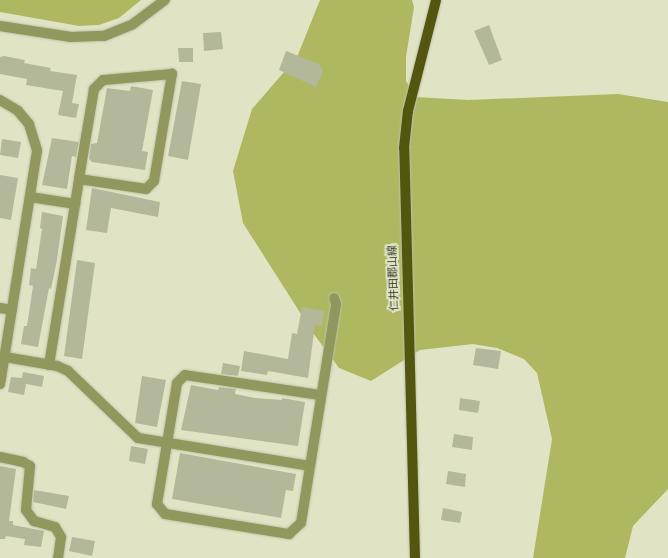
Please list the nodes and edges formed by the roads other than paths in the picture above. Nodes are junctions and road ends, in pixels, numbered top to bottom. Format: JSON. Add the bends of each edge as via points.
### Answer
{"nodes":[{"id":1,"x":165,"y":0,"type":"edge"},
{"id":2,"x":436,"y":0,"type":"edge"},
{"id":3,"x":0,"y":26,"type":"edge"},
{"id":4,"x":0,"y":100,"type":"edge"},
{"id":5,"x":79,"y":179,"type":"junction"},
{"id":6,"x":30,"y":197,"type":"junction"},
{"id":7,"x":75,"y":204,"type":"junction"},
{"id":8,"x":334,"y":298,"type":"dead end"},
{"id":9,"x":0,"y":308,"type":"edge"},
{"id":10,"x":12,"y":310,"type":"junction"},
{"id":11,"x":5,"y":357,"type":"junction"},
{"id":12,"x":49,"y":365,"type":"junction"},
{"id":13,"x":0,"y":384,"type":"edge"},
{"id":14,"x":320,"y":395,"type":"junction"},
{"id":15,"x":168,"y":444,"type":"junction"},
{"id":16,"x":0,"y":457,"type":"edge"},
{"id":17,"x":310,"y":466,"type":"junction"},
{"id":18,"x":58,"y":558,"type":"edge"},
{"id":19,"x":415,"y":558,"type":"edge"}],
"edges":[{"from":1,"to":3,"type":"street","via":[[132,24],[104,36],[71,36]]},
{"from":2,"to":19,"type":"main road","name":"仁井田郡山線","via":[[408,111],[404,148]]},
{"from":4,"to":6,"type":"street","via":[[18,111],[34,135],[37,155]]},
{"from":5,"to":5,"type":"street","via":[[146,189],[154,181],[172,74],[103,80],[94,90]]},
{"from":5,"to":7,"type":"street"},
{"from":6,"to":7,"type":"street"},
{"from":6,"to":10,"type":"street"},
{"from":7,"to":12,"type":"street"},
{"from":8,"to":14,"type":"street","via":[[336,304]]},
{"from":9,"to":10,"type":"street"},
{"from":10,"to":11,"type":"street"},
{"from":11,"to":12,"type":"street"},
{"from":11,"to":13,"type":"street"},
{"from":12,"to":15,"type":"street","via":[[68,371],[136,437]]},
{"from":14,"to":15,"type":"street","via":[[188,374],[176,383]]},
{"from":14,"to":17,"type":"street"},
{"from":15,"to":17,"type":"street"},
{"from":15,"to":17,"type":"street","via":[[157,504],[165,514],[288,534],[301,523]]},
{"from":16,"to":18,"type":"street","via":[[30,466],[26,510],[34,521],[55,527],[61,537]]}]}
